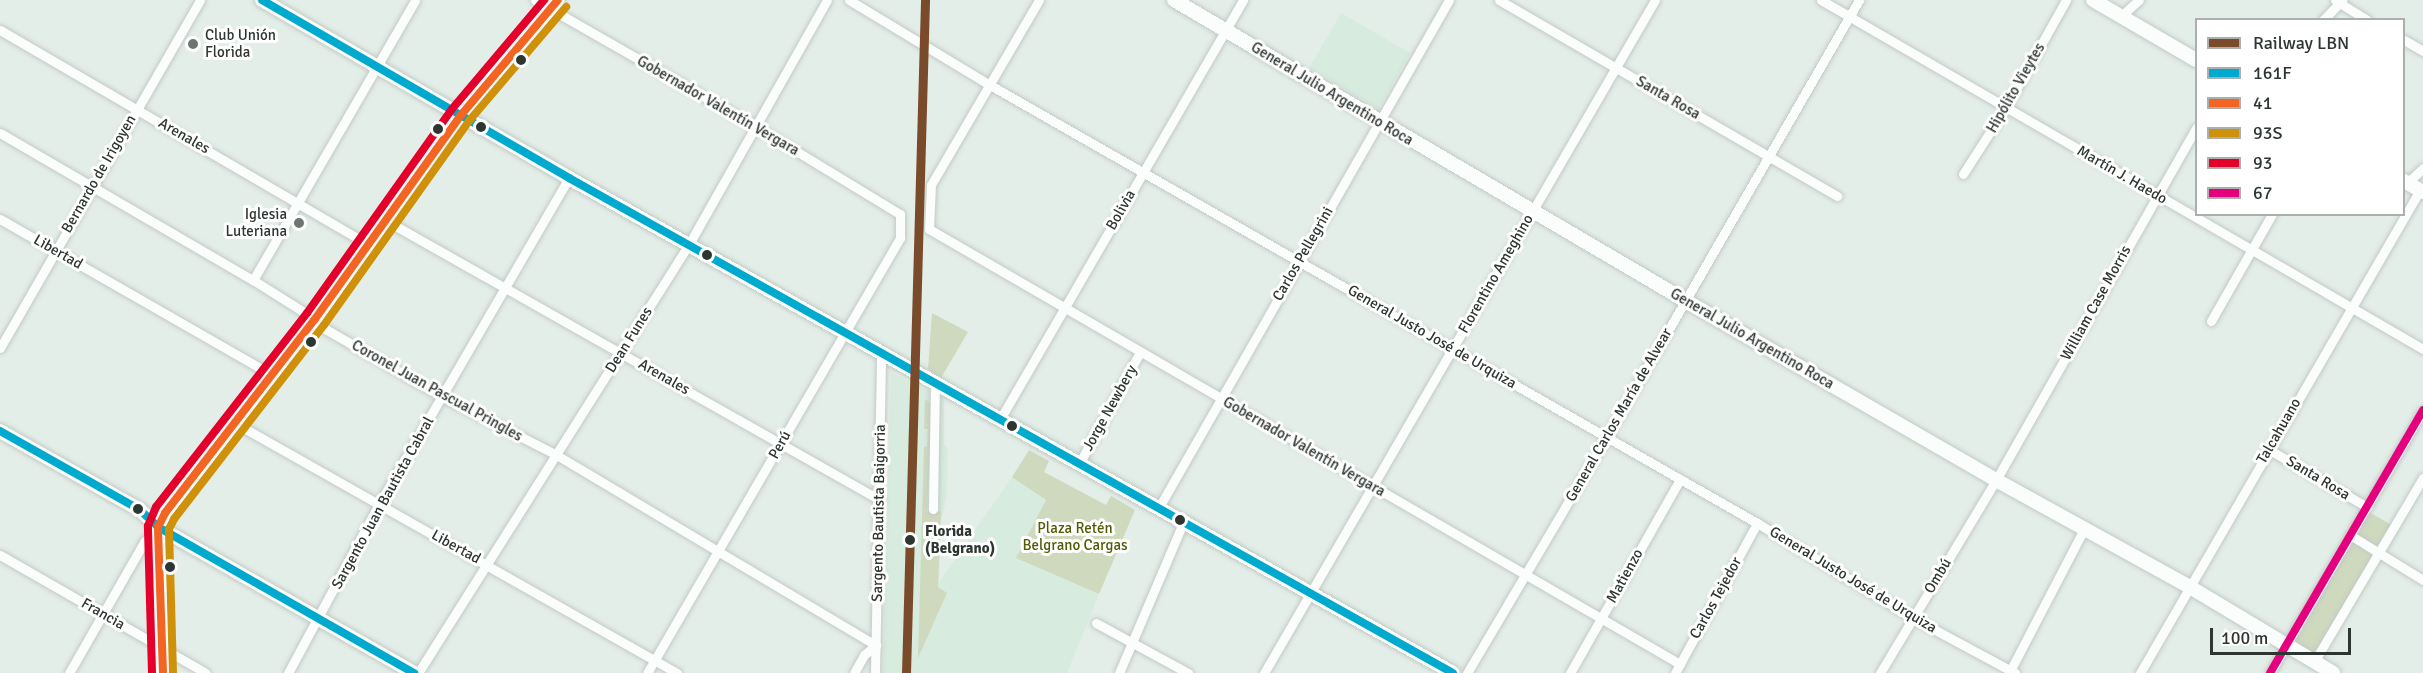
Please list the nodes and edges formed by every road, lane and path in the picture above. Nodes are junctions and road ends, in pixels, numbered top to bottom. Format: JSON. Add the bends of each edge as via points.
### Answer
{"nodes":[{"id":1,"x":200,"y":0,"type":"edge"},
{"id":2,"x":262,"y":0,"type":"edge"},
{"id":3,"x":415,"y":0,"type":"edge"},
{"id":4,"x":535,"y":0,"type":"edge"},
{"id":5,"x":826,"y":0,"type":"edge"},
{"id":6,"x":849,"y":0,"type":"edge"},
{"id":7,"x":1039,"y":0,"type":"edge"},
{"id":8,"x":1174,"y":0,"type":"edge"},
{"id":9,"x":1243,"y":0,"type":"edge"},
{"id":10,"x":1449,"y":0,"type":"edge"},
{"id":11,"x":1499,"y":0,"type":"edge"},
{"id":12,"x":1655,"y":0,"type":"edge"},
{"id":13,"x":1821,"y":0,"type":"edge"},
{"id":14,"x":1859,"y":0,"type":"edge"},
{"id":15,"x":2066,"y":0,"type":"edge"},
{"id":16,"x":2093,"y":0,"type":"edge"},
{"id":17,"x":2139,"y":0,"type":"edge"},
{"id":18,"x":2339,"y":1,"type":"edge"},
{"id":19,"x":555,"y":5,"type":"edge"},
{"id":20,"x":1849,"y":16,"type":"junction"},
{"id":21,"x":2121,"y":16,"type":"junction"},
{"id":22,"x":2325,"y":18,"type":"edge"},
{"id":23,"x":2364,"y":18,"type":"edge"},
{"id":24,"x":0,"y":30,"type":"edge"},
{"id":25,"x":1226,"y":31,"type":"junction"},
{"id":26,"x":2405,"y":41,"type":"edge"},
{"id":27,"x":2423,"y":51,"type":"edge"},
{"id":28,"x":2195,"y":59,"type":"edge"},
{"id":29,"x":379,"y":67,"type":"junction"},
{"id":30,"x":1616,"y":68,"type":"junction"},
{"id":31,"x":990,"y":85,"type":"junction"},
{"id":32,"x":2006,"y":107,"type":"junction"},
{"id":33,"x":136,"y":108,"type":"junction"},
{"id":34,"x":462,"y":115,"type":"junction"},
{"id":35,"x":1379,"y":122,"type":"junction"},
{"id":36,"x":755,"y":126,"type":"junction"},
{"id":37,"x":2195,"y":130,"type":"edge"},
{"id":38,"x":0,"y":133,"type":"edge"},
{"id":39,"x":1769,"y":158,"type":"junction"},
{"id":40,"x":2423,"y":168,"type":"edge"},
{"id":41,"x":1144,"y":171,"type":"junction"},
{"id":42,"x":1964,"y":174,"type":"dead end"},
{"id":43,"x":569,"y":178,"type":"junction"},
{"id":44,"x":2405,"y":182,"type":"edge"},
{"id":45,"x":92,"y":186,"type":"junction"},
{"id":46,"x":2421,"y":191,"type":"edge"},
{"id":47,"x":2157,"y":195,"type":"junction"},
{"id":48,"x":1837,"y":196,"type":"dead end"},
{"id":49,"x":299,"y":203,"type":"junction"},
{"id":50,"x":1533,"y":211,"type":"junction"},
{"id":51,"x":900,"y":214,"type":"joint"},
{"id":52,"x":2271,"y":216,"type":"edge"},
{"id":53,"x":0,"y":219,"type":"edge"},
{"id":54,"x":385,"y":220,"type":"junction"},
{"id":55,"x":368,"y":244,"type":"junction"},
{"id":56,"x":689,"y":244,"type":"junction"},
{"id":57,"x":55,"y":250,"type":"junction"},
{"id":58,"x":2252,"y":250,"type":"junction"},
{"id":59,"x":1299,"y":260,"type":"junction"},
{"id":60,"x":253,"y":280,"type":"junction"},
{"id":61,"x":507,"y":289,"type":"junction"},
{"id":62,"x":1686,"y":301,"type":"junction"},
{"id":63,"x":2350,"y":306,"type":"junction"},
{"id":64,"x":1064,"y":308,"type":"junction"},
{"id":65,"x":315,"y":319,"type":"junction"},
{"id":66,"x":2211,"y":321,"type":"dead end"},
{"id":67,"x":842,"y":332,"type":"junction"},
{"id":68,"x":0,"y":348,"type":"edge"},
{"id":69,"x":1453,"y":348,"type":"junction"},
{"id":70,"x":2423,"y":349,"type":"edge"},
{"id":71,"x":621,"y":352,"type":"junction"},
{"id":72,"x":1140,"y":352,"type":"junction"},
{"id":73,"x":881,"y":354,"type":"junction"},
{"id":74,"x":272,"y":375,"type":"junction"},
{"id":75,"x":935,"y":385,"type":"junction"},
{"id":76,"x":443,"y":397,"type":"junction"},
{"id":77,"x":1220,"y":398,"type":"junction"},
{"id":78,"x":2423,"y":410,"type":"edge"},
{"id":79,"x":999,"y":421,"type":"junction"},
{"id":80,"x":235,"y":423,"type":"junction"},
{"id":81,"x":0,"y":431,"type":"edge"},
{"id":82,"x":1606,"y":438,"type":"junction"},
{"id":83,"x":781,"y":444,"type":"junction"},
{"id":84,"x":2268,"y":449,"type":"junction"},
{"id":85,"x":555,"y":454,"type":"junction"},
{"id":86,"x":1079,"y":464,"type":"junction"},
{"id":87,"x":2423,"y":478,"type":"edge"},
{"id":88,"x":1680,"y":479,"type":"junction"},
{"id":89,"x":1996,"y":480,"type":"junction"},
{"id":90,"x":1372,"y":486,"type":"junction"},
{"id":91,"x":880,"y":500,"type":"junction"},
{"id":92,"x":380,"y":504,"type":"junction"},
{"id":93,"x":2367,"y":507,"type":"junction"},
{"id":94,"x":933,"y":509,"type":"dead end"},
{"id":95,"x":1158,"y":509,"type":"junction"},
{"id":96,"x":1183,"y":523,"type":"junction"},
{"id":97,"x":1757,"y":523,"type":"junction"},
{"id":98,"x":158,"y":527,"type":"junction"},
{"id":99,"x":2084,"y":529,"type":"junction"},
{"id":100,"x":2350,"y":535,"type":"junction"},
{"id":101,"x":719,"y":551,"type":"junction"},
{"id":102,"x":2378,"y":552,"type":"junction"},
{"id":103,"x":0,"y":555,"type":"edge"},
{"id":104,"x":486,"y":564,"type":"junction"},
{"id":105,"x":1524,"y":574,"type":"junction"},
{"id":106,"x":2423,"y":580,"type":"edge"},
{"id":107,"x":2190,"y":587,"type":"junction"},
{"id":108,"x":1310,"y":594,"type":"junction"},
{"id":109,"x":103,"y":614,"type":"junction"},
{"id":110,"x":1601,"y":618,"type":"junction"},
{"id":111,"x":1913,"y":618,"type":"junction"},
{"id":112,"x":318,"y":619,"type":"junction"},
{"id":113,"x":1096,"y":623,"type":"dead end"},
{"id":114,"x":1132,"y":642,"type":"junction"},
{"id":115,"x":2285,"y":644,"type":"junction"},
{"id":116,"x":876,"y":645,"type":"junction"},
{"id":117,"x":162,"y":648,"type":"junction"},
{"id":118,"x":655,"y":660,"type":"junction"},
{"id":119,"x":2314,"y":662,"type":"junction"},
{"id":120,"x":1680,"y":663,"type":"junction"},
{"id":121,"x":2011,"y":672,"type":"edge"},
{"id":122,"x":69,"y":673,"type":"edge"},
{"id":123,"x":163,"y":673,"type":"edge"},
{"id":124,"x":206,"y":673,"type":"edge"},
{"id":125,"x":288,"y":673,"type":"edge"},
{"id":126,"x":416,"y":673,"type":"edge"},
{"id":127,"x":647,"y":673,"type":"edge"},
{"id":128,"x":677,"y":673,"type":"edge"},
{"id":129,"x":854,"y":673,"type":"edge"},
{"id":130,"x":875,"y":673,"type":"edge"},
{"id":131,"x":1119,"y":673,"type":"edge"},
{"id":132,"x":1188,"y":673,"type":"edge"},
{"id":133,"x":1264,"y":673,"type":"edge"},
{"id":134,"x":1452,"y":673,"type":"edge"},
{"id":135,"x":1467,"y":673,"type":"edge"},
{"id":136,"x":1570,"y":673,"type":"edge"},
{"id":137,"x":1675,"y":673,"type":"edge"},
{"id":138,"x":1880,"y":673,"type":"edge"},
{"id":139,"x":2140,"y":673,"type":"edge"},
{"id":140,"x":2270,"y":673,"type":"edge"},
{"id":141,"x":2333,"y":673,"type":"edge"}],
"edges":[{"from":1,"to":33,"type":"street","name":"Bernardo de Irigoyen"},
{"from":2,"to":29,"type":"street"},
{"from":3,"to":29,"type":"street"},
{"from":4,"to":19,"type":"street","name":"Gobernador Valentín Vergara"},
{"from":5,"to":36,"type":"street","name":"Dean Funes"},
{"from":6,"to":31,"type":"street","name":"General Justo José de Urquiza"},
{"from":7,"to":31,"type":"street"},
{"from":8,"to":25,"type":"street","name":"General Julio Argentino Roca"},
{"from":9,"to":25,"type":"street","name":"Bolivia"},
{"from":10,"to":35,"type":"street","name":"Carlos Pellegrini"},
{"from":11,"to":30,"type":"street","name":"Santa Rosa"},
{"from":12,"to":30,"type":"street","name":"Florentino Ameghino"},
{"from":13,"to":20,"type":"street","name":"Martín J. Haedo"},
{"from":14,"to":20,"type":"street","name":"General Carlos María de Alvear"},
{"from":15,"to":32,"type":"street","name":"Hipólito Vieytes"},
{"from":16,"to":21,"type":"street"},
{"from":17,"to":21,"type":"street"},
{"from":18,"to":22,"type":"street"},
{"from":18,"to":23,"type":"street"},
{"from":19,"to":34,"type":"street"},
{"from":19,"to":36,"type":"street","name":"Gobernador Valentín Vergara"},
{"from":20,"to":32,"type":"street","name":"Martín J. Haedo"},
{"from":20,"to":39,"type":"street","name":"General Carlos María de Alvear"},
{"from":21,"to":28,"type":"street"},
{"from":24,"to":33,"type":"street","name":"Arenales"},
{"from":25,"to":35,"type":"street","name":"General Julio Argentino Roca"},
{"from":25,"to":41,"type":"street","name":"Bolivia"},
{"from":26,"to":27,"type":"street"},
{"from":29,"to":34,"type":"street"},
{"from":29,"to":49,"type":"street"},
{"from":30,"to":39,"type":"street","name":"Santa Rosa"},
{"from":30,"to":50,"type":"street","name":"Florentino Ameghino"},
{"from":31,"to":41,"type":"street","name":"General Justo José de Urquiza"},
{"from":31,"to":64,"type":"street","name":"Gobernador Valentín Vergara","via":[[931,186],[929,230]]},
{"from":32,"to":42,"type":"street","name":"Hipólito Vieytes"},
{"from":32,"to":47,"type":"street","name":"Martín J. Haedo"},
{"from":33,"to":45,"type":"street","name":"Bernardo de Irigoyen"},
{"from":33,"to":49,"type":"street","name":"Arenales"},
{"from":34,"to":43,"type":"street"},
{"from":34,"to":54,"type":"street"},
{"from":35,"to":50,"type":"street","name":"General Julio Argentino Roca"},
{"from":35,"to":59,"type":"street","name":"Carlos Pellegrini"},
{"from":36,"to":51,"type":"street","name":"Gobernador Valentín Vergara"},
{"from":36,"to":56,"type":"street","name":"Dean Funes"},
{"from":37,"to":47,"type":"street","name":"William Case Morris"},
{"from":38,"to":45,"type":"street","name":"Coronel Juan Pascual Pringles"},
{"from":39,"to":48,"type":"street","name":"Santa Rosa"},
{"from":39,"to":62,"type":"street","name":"General Carlos María de Alvear"},
{"from":40,"to":44,"type":"street"},
{"from":41,"to":59,"type":"street","name":"General Justo José de Urquiza"},
{"from":41,"to":64,"type":"street","name":"Bolivia"},
{"from":43,"to":56,"type":"street"},
{"from":43,"to":61,"type":"street","name":"Sargento Juan Bautista Cabral"},
{"from":44,"to":46,"type":"street"},
{"from":45,"to":57,"type":"street","name":"Bernardo de Irigoyen"},
{"from":45,"to":60,"type":"street","name":"Coronel Juan Pascual Pringles"},
{"from":46,"to":63,"type":"street","name":"Talcahuano"},
{"from":47,"to":58,"type":"street","name":"Martín J. Haedo"},
{"from":47,"to":89,"type":"street","name":"William Case Morris"},
{"from":49,"to":55,"type":"street","name":"Arenales"},
{"from":49,"to":60,"type":"street"},
{"from":50,"to":62,"type":"street","name":"General Julio Argentino Roca"},
{"from":50,"to":69,"type":"street","name":"Florentino Ameghino"},
{"from":51,"to":67,"type":"street","name":"Perú","via":[[900,238]]},
{"from":52,"to":58,"type":"street"},
{"from":53,"to":57,"type":"street","name":"Libertad"},
{"from":54,"to":55,"type":"street"},
{"from":54,"to":61,"type":"street","name":"Arenales"},
{"from":55,"to":65,"type":"street"},
{"from":56,"to":67,"type":"street"},
{"from":56,"to":71,"type":"street","name":"Dean Funes"},
{"from":57,"to":68,"type":"street","name":"Bernardo de Irigoyen"},
{"from":57,"to":74,"type":"street","name":"Libertad"},
{"from":58,"to":63,"type":"street","name":"Martín J. Haedo"},
{"from":58,"to":66,"type":"street"},
{"from":59,"to":69,"type":"street","name":"General Justo José de Urquiza"},
{"from":59,"to":77,"type":"street","name":"Carlos Pellegrini"},
{"from":60,"to":65,"type":"street","name":"Coronel Juan Pascual Pringles"},
{"from":61,"to":71,"type":"street","name":"Arenales"},
{"from":61,"to":76,"type":"street","name":"Sargento Juan Bautista Cabral"},
{"from":62,"to":82,"type":"street","name":"General Carlos María de Alvear"},
{"from":62,"to":89,"type":"street","name":"General Julio Argentino Roca"},
{"from":63,"to":70,"type":"street","name":"Martín J. Haedo"},
{"from":63,"to":84,"type":"street","name":"Talcahuano"},
{"from":64,"to":72,"type":"street","name":"Gobernador Valentín Vergara"},
{"from":64,"to":79,"type":"street","name":"Bolivia"},
{"from":65,"to":74,"type":"street"},
{"from":65,"to":76,"type":"street","name":"Coronel Juan Pascual Pringles","via":[[327,330]]},
{"from":67,"to":73,"type":"street"},
{"from":67,"to":83,"type":"street","name":"Perú"},
{"from":69,"to":82,"type":"street","name":"General Justo José de Urquiza"},
{"from":69,"to":90,"type":"street","name":"Florentino Ameghino"},
{"from":71,"to":83,"type":"street","name":"Arenales"},
{"from":71,"to":85,"type":"street","name":"Dean Funes"},
{"from":72,"to":77,"type":"street","name":"Gobernador Valentín Vergara"},
{"from":72,"to":86,"type":"street","name":"Jorge Newbery"},
{"from":73,"to":75,"type":"street"},
{"from":73,"to":91,"type":"street","name":"Sargento Bautista Baigorria"},
{"from":74,"to":80,"type":"street"},
{"from":75,"to":79,"type":"street"},
{"from":75,"to":94,"type":"street"},
{"from":76,"to":85,"type":"street","name":"Coronel Juan Pascual Pringles"},
{"from":76,"to":92,"type":"street","name":"Sargento Juan Bautista Cabral"},
{"from":77,"to":90,"type":"street","name":"Gobernador Valentín Vergara"},
{"from":77,"to":95,"type":"street","name":"Carlos Pellegrini"},
{"from":78,"to":93,"type":"street"},
{"from":79,"to":86,"type":"street"},
{"from":80,"to":92,"type":"street","name":"Libertad"},
{"from":80,"to":98,"type":"street"},
{"from":81,"to":98,"type":"street","via":[[140,510]]},
{"from":82,"to":88,"type":"street","name":"General Justo José de Urquiza"},
{"from":82,"to":105,"type":"street","name":"General Carlos María de Alvear"},
{"from":83,"to":91,"type":"street","name":"Arenales"},
{"from":83,"to":101,"type":"street","name":"Perú"},
{"from":84,"to":93,"type":"street","name":"Santa Rosa"},
{"from":84,"to":107,"type":"street","name":"Talcahuano"},
{"from":85,"to":101,"type":"street","name":"Coronel Juan Pascual Pringles"},
{"from":85,"to":104,"type":"street","name":"Dean Funes"},
{"from":86,"to":95,"type":"street"},
{"from":87,"to":102,"type":"street"},
{"from":88,"to":97,"type":"street","name":"General Justo José de Urquiza"},
{"from":88,"to":110,"type":"street","name":"Matienzo"},
{"from":89,"to":99,"type":"street","name":"General Julio Argentino Roca"},
{"from":89,"to":111,"type":"street","name":"Ombú"},
{"from":90,"to":105,"type":"street","name":"Gobernador Valentín Vergara"},
{"from":90,"to":108,"type":"street","name":"Florentino Ameghino"},
{"from":91,"to":116,"type":"street","name":"Sargento Bautista Baigorria"},
{"from":92,"to":104,"type":"street","name":"Libertad"},
{"from":92,"to":112,"type":"street","name":"Sargento Juan Bautista Cabral"},
{"from":93,"to":100,"type":"street"},
{"from":95,"to":96,"type":"street"},
{"from":96,"to":108,"type":"street"},
{"from":96,"to":114,"type":"street"},
{"from":97,"to":111,"type":"street","name":"General Justo José de Urquiza"},
{"from":97,"to":120,"type":"street","name":"Carlos Tejedor"},
{"from":98,"to":109,"type":"street","via":[[144,542]]},
{"from":98,"to":112,"type":"street"},
{"from":98,"to":117,"type":"street"},
{"from":99,"to":107,"type":"street","name":"General Julio Argentino Roca"},
{"from":99,"to":121,"type":"street"},
{"from":100,"to":102,"type":"street"},
{"from":100,"to":115,"type":"street"},
{"from":101,"to":116,"type":"street","name":"Coronel Juan Pascual Pringles"},
{"from":101,"to":118,"type":"street","name":"Perú"},
{"from":102,"to":106,"type":"street"},
{"from":102,"to":119,"type":"street"},
{"from":103,"to":109,"type":"street","name":"Francia"},
{"from":104,"to":118,"type":"street","name":"Libertad"},
{"from":104,"to":126,"type":"street","name":"Dean Funes"},
{"from":105,"to":110,"type":"street","name":"Gobernador Valentín Vergara"},
{"from":105,"to":135,"type":"street","name":"General Carlos María de Alvear"},
{"from":107,"to":115,"type":"street","name":"General Julio Argentino Roca"},
{"from":107,"to":139,"type":"street","name":"Talcahuano"},
{"from":108,"to":133,"type":"street","name":"Florentino Ameghino"},
{"from":108,"to":134,"type":"street"},
{"from":109,"to":117,"type":"street","name":"Francia"},
{"from":109,"to":122,"type":"street"},
{"from":110,"to":120,"type":"street","name":"Gobernador Valentín Vergara"},
{"from":110,"to":136,"type":"street","name":"Matienzo"},
{"from":111,"to":121,"type":"street","name":"General Justo José de Urquiza"},
{"from":111,"to":138,"type":"street","name":"Ombú"},
{"from":112,"to":125,"type":"street","name":"Sargento Juan Bautista Cabral"},
{"from":112,"to":126,"type":"street"},
{"from":113,"to":114,"type":"street"},
{"from":114,"to":131,"type":"street"},
{"from":114,"to":132,"type":"street"},
{"from":115,"to":119,"type":"street","name":"General Julio Argentino Roca"},
{"from":115,"to":140,"type":"street"},
{"from":116,"to":129,"type":"street","via":[[864,655]]},
{"from":116,"to":130,"type":"street","name":"Sargento Bautista Baigorria"},
{"from":117,"to":123,"type":"street"},
{"from":117,"to":124,"type":"street","name":"Francia"},
{"from":118,"to":127,"type":"street","name":"Perú"},
{"from":118,"to":128,"type":"street","name":"Libertad"},
{"from":119,"to":141,"type":"street","name":"General Julio Argentino Roca"},
{"from":120,"to":137,"type":"street","name":"Carlos Tejedor"}]}
